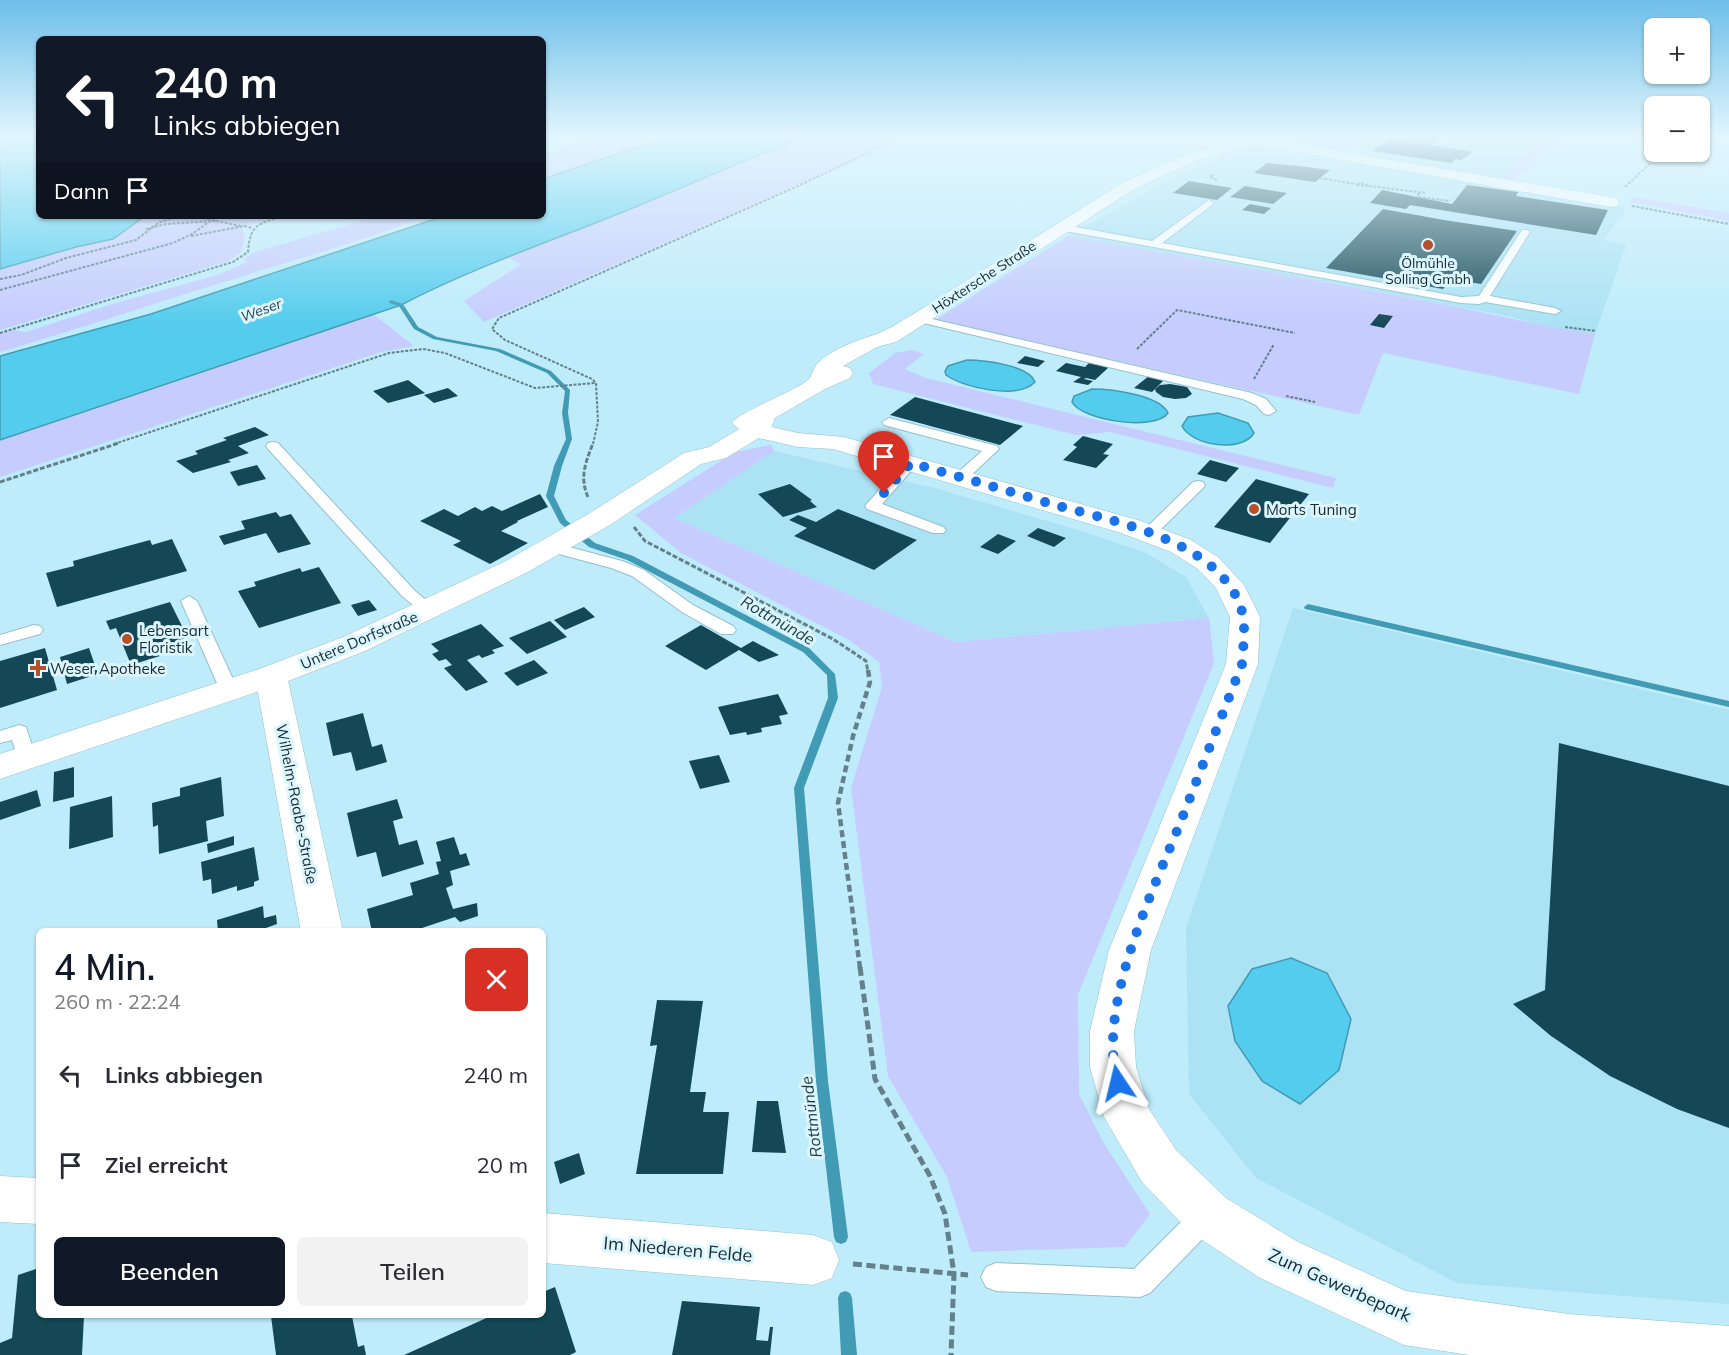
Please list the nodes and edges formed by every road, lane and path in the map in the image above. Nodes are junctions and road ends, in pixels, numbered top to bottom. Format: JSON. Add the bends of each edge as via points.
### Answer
{"nodes":[{"id":1,"x":768,"y":199,"type":"edge"},
{"id":2,"x":1106,"y":199,"type":"edge"},
{"id":3,"x":1428,"y":199,"type":"edge"},
{"id":4,"x":1593,"y":199,"type":"edge"},
{"id":5,"x":1613,"y":199,"type":"edge"},
{"id":6,"x":1450,"y":201,"type":"dead end"},
{"id":7,"x":1610,"y":202,"type":"junction"},
{"id":8,"x":1209,"y":203,"type":"dead end"},
{"id":9,"x":169,"y":219,"type":"edge"},
{"id":10,"x":211,"y":219,"type":"joint"},
{"id":11,"x":275,"y":219,"type":"edge"},
{"id":12,"x":207,"y":221,"type":"junction"},
{"id":13,"x":216,"y":221,"type":"junction"},
{"id":14,"x":1729,"y":224,"type":"edge"},
{"id":15,"x":244,"y":226,"type":"junction"},
{"id":16,"x":152,"y":227,"type":"junction"},
{"id":17,"x":1060,"y":227,"type":"junction"},
{"id":18,"x":252,"y":228,"type":"junction"},
{"id":19,"x":146,"y":229,"type":"dead end"},
{"id":20,"x":1525,"y":232,"type":"dead end"},
{"id":21,"x":184,"y":237,"type":"junction"},
{"id":22,"x":1153,"y":245,"type":"junction"},
{"id":23,"x":0,"y":279,"type":"edge"},
{"id":24,"x":0,"y":290,"type":"edge"},
{"id":25,"x":1483,"y":298,"type":"junction"},
{"id":26,"x":1555,"y":311,"type":"dead end"},
{"id":27,"x":919,"y":319,"type":"junction"},
{"id":28,"x":0,"y":333,"type":"edge"},
{"id":29,"x":1295,"y":333,"type":"dead end"},
{"id":30,"x":1274,"y":344,"type":"dead end"},
{"id":31,"x":1135,"y":351,"type":"dead end"},
{"id":32,"x":596,"y":382,"type":"junction"},
{"id":33,"x":1249,"y":387,"type":"dead end"},
{"id":34,"x":1269,"y":411,"type":"dead end"},
{"id":35,"x":763,"y":420,"type":"junction"},
{"id":36,"x":888,"y":422,"type":"dead end"},
{"id":37,"x":273,"y":446,"type":"dead end"},
{"id":38,"x":911,"y":463,"type":"junction"},
{"id":39,"x":961,"y":477,"type":"junction"},
{"id":40,"x":0,"y":482,"type":"edge"},
{"id":41,"x":1198,"y":485,"type":"dead end"},
{"id":42,"x":605,"y":516,"type":"junction"},
{"id":43,"x":938,"y":530,"type":"dead end"},
{"id":44,"x":1149,"y":533,"type":"junction"},
{"id":45,"x":558,"y":543,"type":"junction"},
{"id":46,"x":189,"y":601,"type":"dead end"},
{"id":47,"x":429,"y":609,"type":"junction"},
{"id":48,"x":34,"y":630,"type":"dead end"},
{"id":49,"x":727,"y":630,"type":"dead end"},
{"id":50,"x":0,"y":640,"type":"edge"},
{"id":51,"x":271,"y":676,"type":"junction"},
{"id":52,"x":229,"y":690,"type":"junction"},
{"id":53,"x":0,"y":737,"type":"edge"},
{"id":54,"x":13,"y":763,"type":"edge"},
{"id":55,"x":321,"y":928,"type":"edge"},
{"id":56,"x":0,"y":1199,"type":"edge"},
{"id":57,"x":36,"y":1202,"type":"edge"},
{"id":58,"x":1208,"y":1215,"type":"junction"},
{"id":59,"x":546,"y":1238,"type":"edge"},
{"id":60,"x":813,"y":1260,"type":"joint"},
{"id":61,"x":954,"y":1274,"type":"junction"},
{"id":62,"x":996,"y":1277,"type":"joint"},
{"id":63,"x":1729,"y":1354,"type":"edge"},
{"id":64,"x":951,"y":1355,"type":"edge"}],
"edges":[{"from":1,"to":32,"type":"path","via":[[499,318],[492,328],[505,340]]},
{"from":2,"to":17,"type":"street","name":"Höxtersche Straße"},
{"from":3,"to":6,"type":"path"},
{"from":4,"to":7,"type":"street"},
{"from":5,"to":7,"type":"path"},
{"from":7,"to":14,"type":"path"},
{"from":8,"to":22,"type":"lane"},
{"from":9,"to":16,"type":"path"},
{"from":10,"to":12,"type":"path"},
{"from":10,"to":13,"type":"path"},
{"from":11,"to":18,"type":"path"},
{"from":12,"to":13,"type":"path"},
{"from":12,"to":16,"type":"path"},
{"from":12,"to":21,"type":"path"},
{"from":13,"to":15,"type":"path"},
{"from":15,"to":18,"type":"path"},
{"from":15,"to":21,"type":"path"},
{"from":16,"to":19,"type":"path"},
{"from":16,"to":23,"type":"path","via":[[136,240]]},
{"from":17,"to":22,"type":"lane"},
{"from":17,"to":27,"type":"street","name":"Höxtersche Straße"},
{"from":18,"to":28,"type":"path","via":[[248,252],[233,262]]},
{"from":20,"to":25,"type":"lane"},
{"from":21,"to":24,"type":"path","via":[[150,251]]},
{"from":22,"to":25,"type":"lane","via":[[1461,300]]},
{"from":25,"to":26,"type":"lane"},
{"from":27,"to":34,"type":"lane","via":[[1247,396]]},
{"from":27,"to":35,"type":"street","name":"Höxtersche Straße","via":[[888,337],[888,345],[845,372],[821,380]]},
{"from":29,"to":31,"type":"path","via":[[1178,309]]},
{"from":30,"to":33,"type":"path"},
{"from":32,"to":40,"type":"path","via":[[529,387],[444,353],[423,349],[388,353]]},
{"from":32,"to":42,"type":"path","via":[[596,434],[581,478],[582,488]]},
{"from":35,"to":38,"type":"street","name":"Zum Gewerbepark","via":[[798,440],[835,442]]},
{"from":35,"to":42,"type":"street","name":"Untere Dorfstraße","via":[[717,453],[693,458]]},
{"from":36,"to":39,"type":"lane","via":[[992,449]]},
{"from":37,"to":47,"type":"lane","via":[[409,594]]},
{"from":38,"to":39,"type":"street","name":"Zum Gewerbepark"},
{"from":38,"to":43,"type":"lane","via":[[872,506]]},
{"from":39,"to":44,"type":"street","name":"Zum Gewerbepark"},
{"from":41,"to":44,"type":"lane"},
{"from":42,"to":45,"type":"street","name":"Untere Dorfstraße"},
{"from":42,"to":61,"type":"path","via":[[636,529],[645,541],[833,639],[866,661],[870,682],[838,803],[875,1079],[930,1176],[945,1214]]},
{"from":44,"to":58,"type":"street","name":"Zum Gewerbepark","via":[[1208,563],[1229,585],[1245,617],[1242,664],[1130,950],[1112,1031],[1113,1067],[1128,1117],[1159,1166]]},
{"from":45,"to":47,"type":"street","name":"Untere Dorfstraße"},
{"from":45,"to":49,"type":"lane","via":[[568,554],[611,562],[638,573],[693,612]]},
{"from":46,"to":52,"type":"lane"},
{"from":47,"to":51,"type":"street","name":"Untere Dorfstraße"},
{"from":48,"to":50,"type":"lane"},
{"from":51,"to":52,"type":"street","name":"Untere Dorfstraße"},
{"from":51,"to":55,"type":"street","name":"Wilhelm-Raabe-Straße"},
{"from":52,"to":54,"type":"street","name":"Untere Dorfstraße"},
{"from":53,"to":54,"type":"lane","via":[[19,731]]},
{"from":56,"to":57,"type":"street"},
{"from":58,"to":62,"type":"lane","via":[[1140,1283]]},
{"from":58,"to":63,"type":"street","name":"Zum Gewerbepark","via":[[1279,1260],[1404,1318],[1569,1342]]},
{"from":59,"to":60,"type":"street","name":"Im Niederen Felde"},
{"from":60,"to":61,"type":"path"},
{"from":61,"to":62,"type":"path"},
{"from":61,"to":64,"type":"path"}]}
